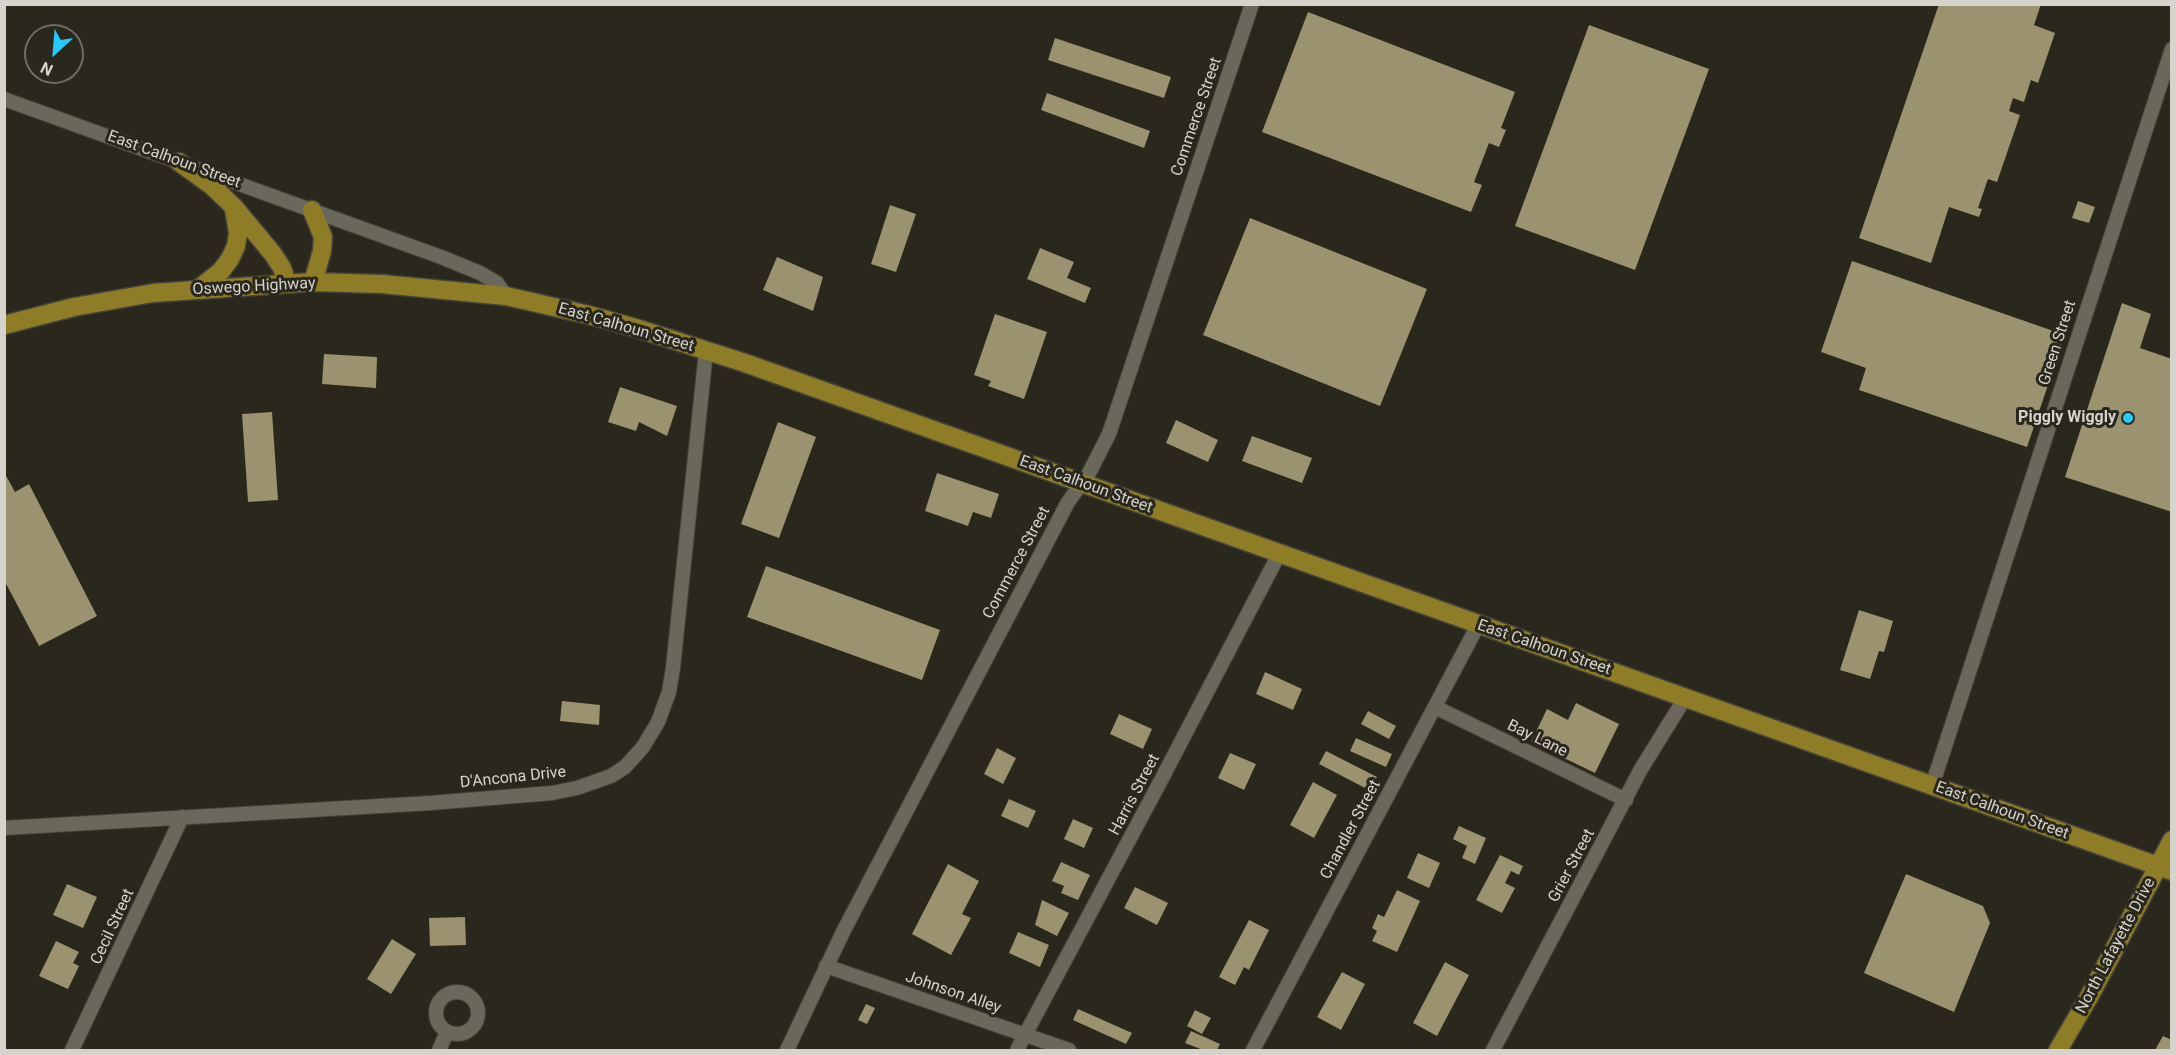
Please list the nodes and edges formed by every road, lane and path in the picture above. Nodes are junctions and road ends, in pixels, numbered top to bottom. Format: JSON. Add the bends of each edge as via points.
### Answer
{"nodes":[{"id":1,"x":1252,"y":4,"type":"edge"},
{"id":2,"x":2172,"y":49,"type":"edge"},
{"id":3,"x":4,"y":99,"type":"edge"},
{"id":4,"x":179,"y":162,"type":"junction"},
{"id":5,"x":234,"y":207,"type":"junction"},
{"id":6,"x":312,"y":210,"type":"junction"},
{"id":7,"x":313,"y":282,"type":"junction"},
{"id":8,"x":287,"y":283,"type":"junction"},
{"id":9,"x":197,"y":290,"type":"junction"},
{"id":10,"x":506,"y":297,"type":"junction"},
{"id":11,"x":4,"y":324,"type":"edge"},
{"id":12,"x":706,"y":351,"type":"junction"},
{"id":13,"x":1082,"y":484,"type":"junction"},
{"id":14,"x":1279,"y":554,"type":"junction"},
{"id":15,"x":1478,"y":625,"type":"junction"},
{"id":16,"x":1685,"y":698,"type":"junction"},
{"id":17,"x":1435,"y":707,"type":"junction"},
{"id":18,"x":1932,"y":786,"type":"junction"},
{"id":19,"x":1626,"y":800,"type":"junction"},
{"id":20,"x":182,"y":817,"type":"junction"},
{"id":21,"x":4,"y":828,"type":"edge"},
{"id":22,"x":2172,"y":840,"type":"edge"},
{"id":23,"x":2165,"y":869,"type":"edge"},
{"id":24,"x":826,"y":966,"type":"junction"},
{"id":25,"x":447,"y":1032,"type":"dead end"},
{"id":26,"x":1025,"y":1035,"type":"junction"},
{"id":27,"x":72,"y":1050,"type":"edge"},
{"id":28,"x":439,"y":1050,"type":"edge"},
{"id":29,"x":787,"y":1050,"type":"edge"},
{"id":30,"x":1017,"y":1050,"type":"edge"},
{"id":31,"x":1069,"y":1050,"type":"edge"},
{"id":32,"x":1253,"y":1050,"type":"edge"},
{"id":33,"x":1493,"y":1050,"type":"edge"},
{"id":34,"x":2058,"y":1050,"type":"edge"}],
"edges":[{"from":1,"to":13,"type":"street","name":"Commerce Street","via":[[1109,434]]},
{"from":2,"to":18,"type":"street","name":"Green Street"},
{"from":3,"to":4,"type":"street","name":"East Calhoun Street"},
{"from":4,"to":5,"type":"main road"},
{"from":4,"to":6,"type":"street","name":"East Calhoun Street"},
{"from":5,"to":8,"type":"main road","via":[[273,254]]},
{"from":5,"to":9,"type":"main road","via":[[236,246],[220,271]]},
{"from":6,"to":7,"type":"main road","via":[[322,237]]},
{"from":6,"to":10,"type":"street","name":"East Calhoun Street","via":[[480,273],[497,283]]},
{"from":7,"to":8,"type":"main road","name":"Oswego Highway"},
{"from":7,"to":10,"type":"main road","name":"Oswego Highway","via":[[382,284]]},
{"from":8,"to":9,"type":"main road","name":"Oswego Highway"},
{"from":9,"to":11,"type":"main road","name":"Oswego Highway","via":[[74,307]]},
{"from":10,"to":12,"type":"main road","name":"East Calhoun Street","via":[[619,323]]},
{"from":12,"to":13,"type":"main road","name":"East Calhoun Street"},
{"from":12,"to":20,"type":"street","name":"D'Ancona Drive","via":[[669,692],[658,722],[625,767],[611,776],[552,793]]},
{"from":13,"to":14,"type":"main road","name":"East Calhoun Street"},
{"from":13,"to":24,"type":"street","name":"Commerce Street","via":[[1068,502]]},
{"from":14,"to":15,"type":"main road","name":"East Calhoun Street"},
{"from":14,"to":26,"type":"street","name":"Harris Street"},
{"from":15,"to":16,"type":"main road","name":"East Calhoun Street"},
{"from":15,"to":17,"type":"street","name":"Chandler Street"},
{"from":16,"to":18,"type":"main road","name":"East Calhoun Street"},
{"from":16,"to":19,"type":"street","name":"Grier Street"},
{"from":17,"to":19,"type":"street","name":"Bay Lane"},
{"from":17,"to":32,"type":"street","name":"Chandler Street"},
{"from":18,"to":23,"type":"main road","name":"East Calhoun Street"},
{"from":19,"to":33,"type":"street","name":"Grier Street"},
{"from":20,"to":21,"type":"street","name":"D'Ancona Drive"},
{"from":20,"to":27,"type":"street","name":"Cecil Street"},
{"from":22,"to":23,"type":"main road","name":"North Lafayette Drive"},
{"from":23,"to":34,"type":"main road","name":"North Lafayette Drive"},
{"from":24,"to":26,"type":"street","name":"Johnson Alley"},
{"from":24,"to":29,"type":"street","name":"Commerce Street"},
{"from":25,"to":28,"type":"street"},
{"from":26,"to":30,"type":"street","name":"Harris Street"},
{"from":26,"to":31,"type":"street","name":"Johnson Alley"}]}
